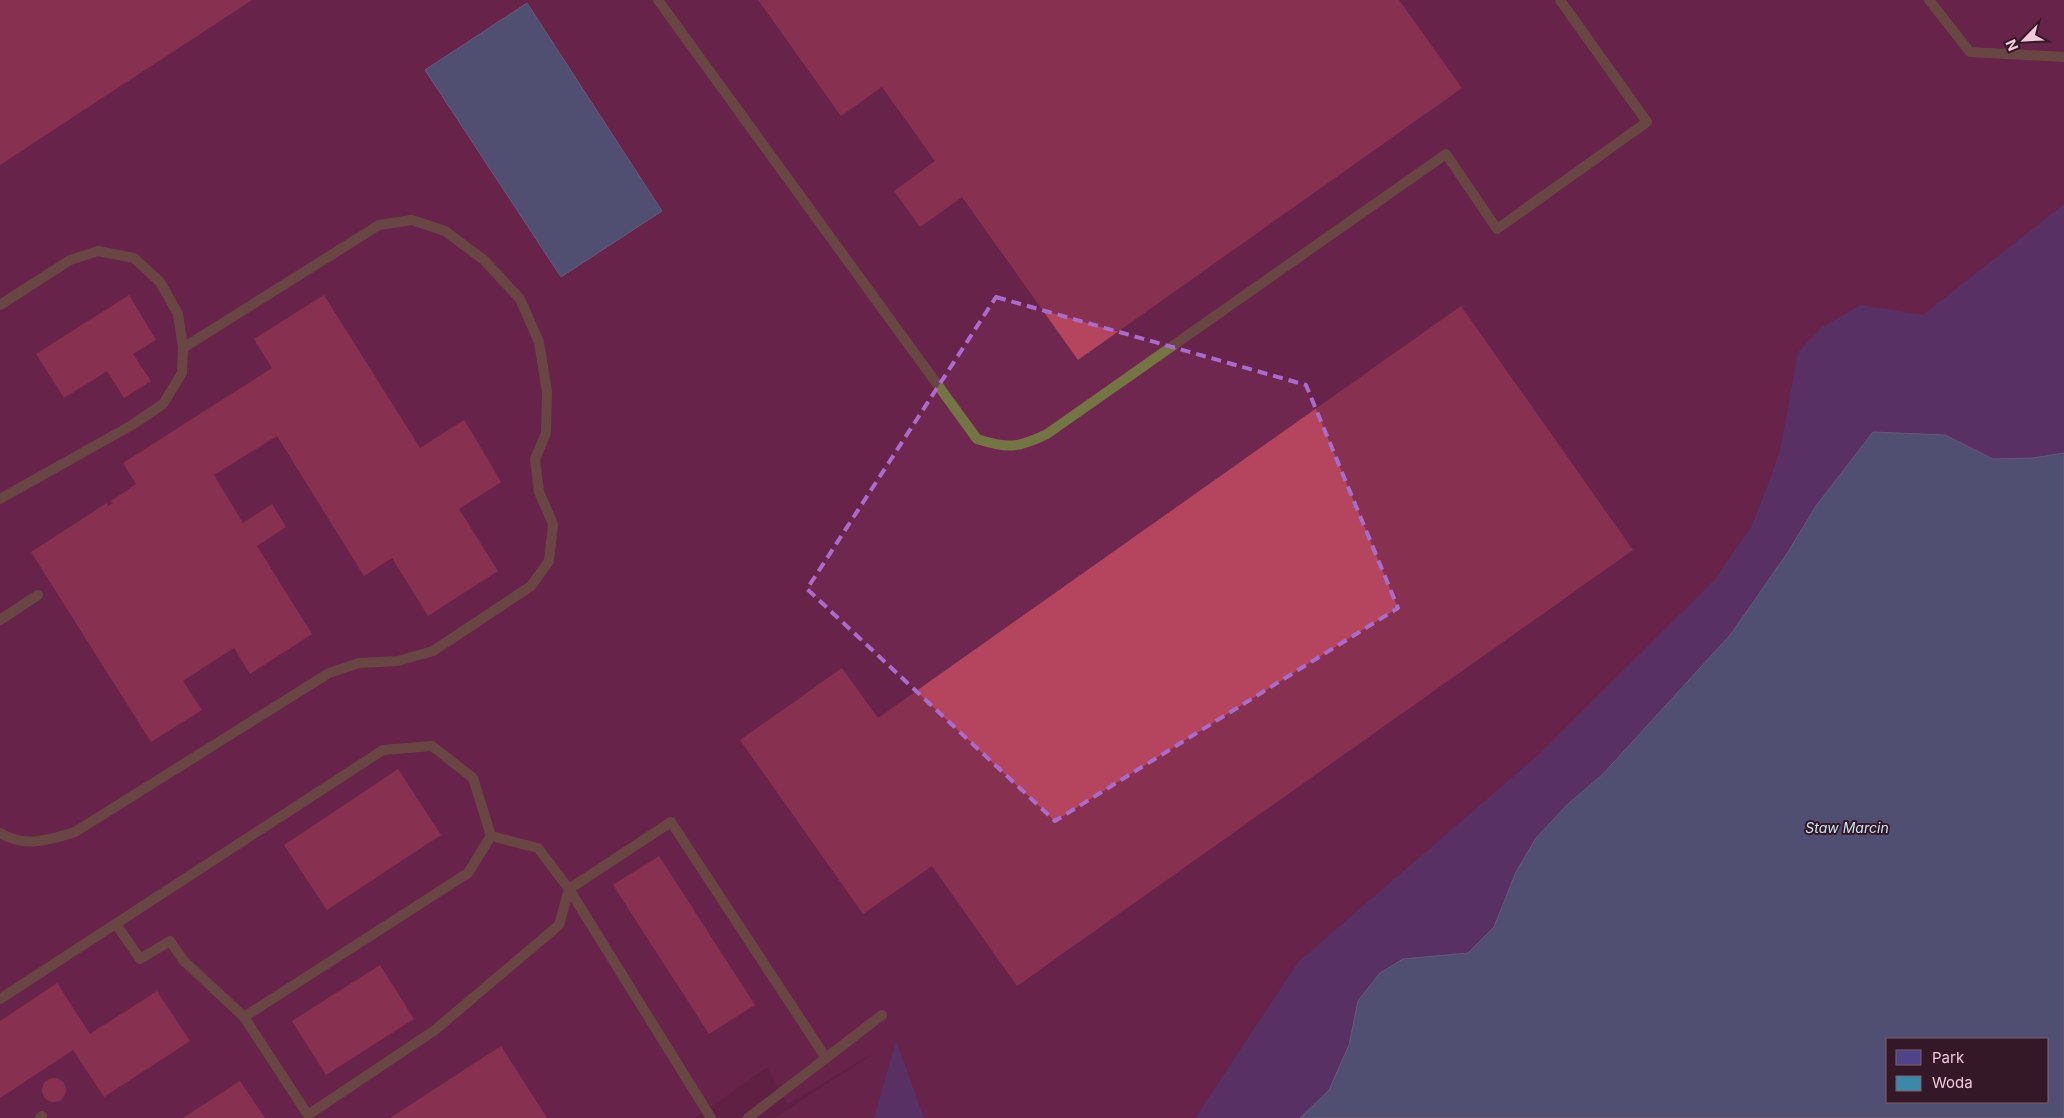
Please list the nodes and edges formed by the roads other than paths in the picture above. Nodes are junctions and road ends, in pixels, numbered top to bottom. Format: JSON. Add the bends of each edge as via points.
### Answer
{"nodes":[{"id":1,"x":658,"y":0,"type":"edge"},
{"id":2,"x":1560,"y":0,"type":"edge"},
{"id":3,"x":1929,"y":0,"type":"edge"},
{"id":4,"x":2064,"y":57,"type":"edge"},
{"id":5,"x":0,"y":305,"type":"edge"},
{"id":6,"x":183,"y":348,"type":"junction"},
{"id":7,"x":0,"y":500,"type":"edge"},
{"id":8,"x":38,"y":594,"type":"dead end"},
{"id":9,"x":0,"y":620,"type":"edge"},
{"id":10,"x":0,"y":833,"type":"edge"},
{"id":11,"x":491,"y":836,"type":"junction"},
{"id":12,"x":569,"y":889,"type":"junction"},
{"id":13,"x":116,"y":924,"type":"junction"},
{"id":14,"x":0,"y":999,"type":"edge"},
{"id":15,"x":882,"y":1015,"type":"dead end"},
{"id":16,"x":244,"y":1017,"type":"junction"},
{"id":17,"x":826,"y":1058,"type":"junction"},
{"id":18,"x":711,"y":1118,"type":"edge"},
{"id":19,"x":748,"y":1118,"type":"edge"}],
"edges":[{"from":1,"to":2,"type":"lane","via":[[977,439],[1022,446],[1046,434],[1446,154],[1497,229],[1648,122]]},
{"from":3,"to":4,"type":"lane","via":[[1970,52]]},
{"from":5,"to":6,"type":"lane","via":[[70,260],[98,251],[134,258],[160,282],[178,314]]},
{"from":6,"to":7,"type":"lane","via":[[182,373],[163,404]]},
{"from":6,"to":10,"type":"lane","via":[[379,225],[412,220],[445,231],[484,260],[520,299],[539,342],[548,392],[546,433],[536,459],[539,492],[553,524],[549,560],[532,586],[433,651],[398,661],[359,663],[329,673],[75,832],[38,843],[9,839]]},
{"from":8,"to":9,"type":"lane"},
{"from":11,"to":12,"type":"lane","via":[[538,848]]},
{"from":11,"to":13,"type":"lane","via":[[473,778],[432,746],[383,750]]},
{"from":11,"to":16,"type":"lane","via":[[468,873]]},
{"from":12,"to":16,"type":"lane","via":[[559,925],[435,1030],[308,1114]]},
{"from":12,"to":17,"type":"lane","via":[[672,822]]},
{"from":12,"to":18,"type":"lane"},
{"from":13,"to":14,"type":"lane"},
{"from":13,"to":16,"type":"lane","via":[[140,958],[170,941],[183,960]]},
{"from":15,"to":17,"type":"lane"},
{"from":17,"to":19,"type":"lane"}]}
